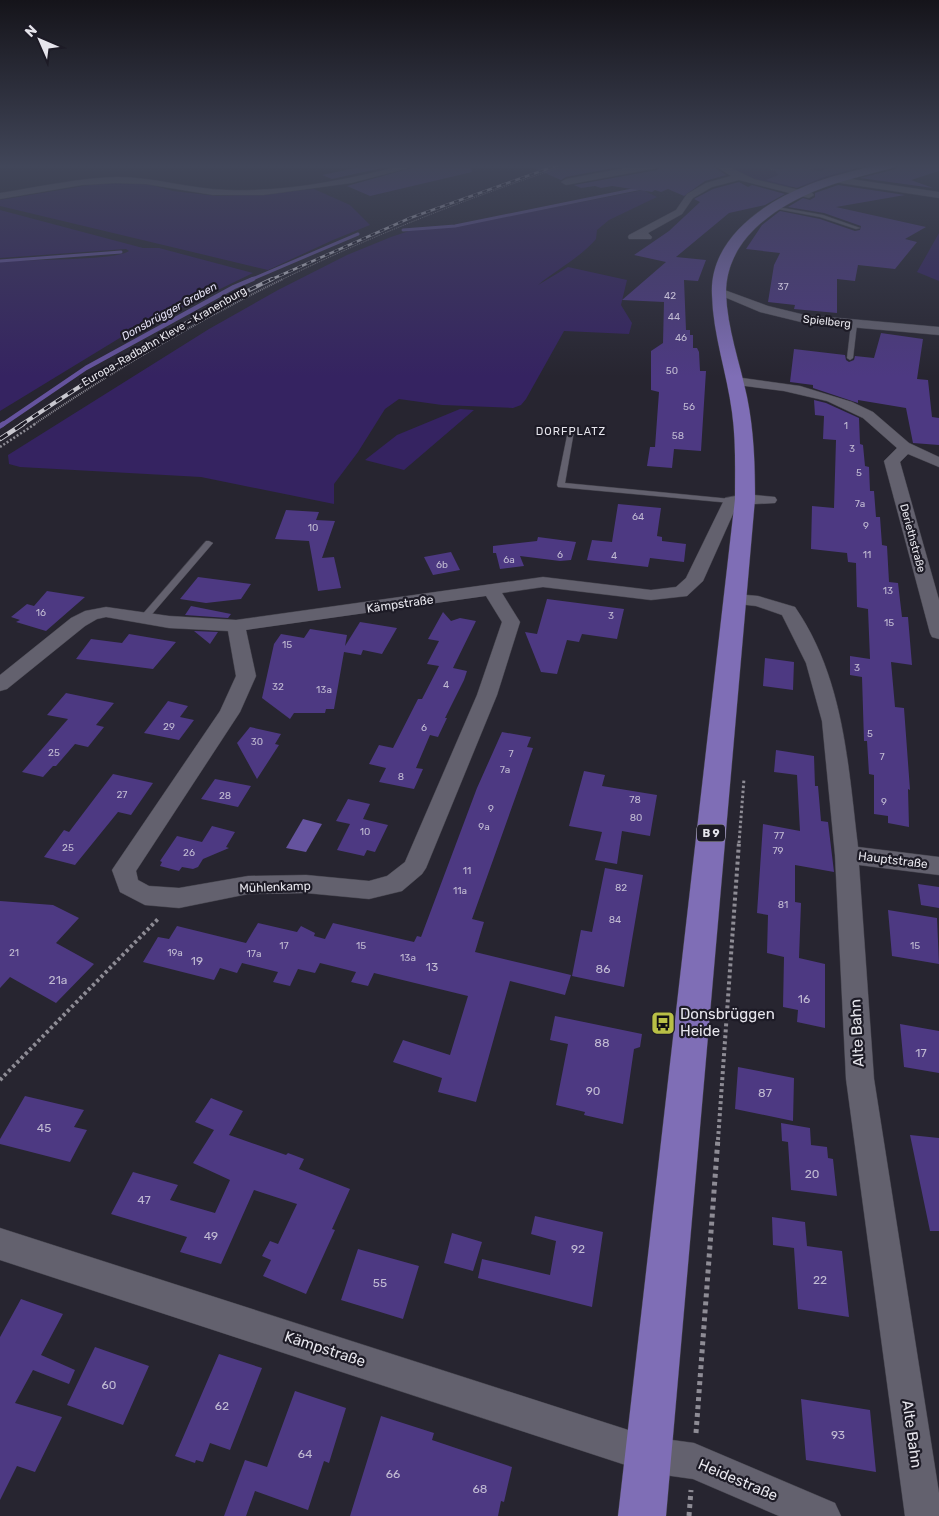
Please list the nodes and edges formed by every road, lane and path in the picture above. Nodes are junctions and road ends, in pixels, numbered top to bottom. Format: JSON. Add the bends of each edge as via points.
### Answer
{"nodes":[{"id":1,"x":375,"y":236,"type":"edge"},
{"id":2,"x":741,"y":236,"type":"edge"},
{"id":3,"x":719,"y":291,"type":"junction"},
{"id":4,"x":854,"y":324,"type":"junction"},
{"id":5,"x":939,"y":331,"type":"edge"},
{"id":6,"x":850,"y":358,"type":"dead end"},
{"id":7,"x":735,"y":381,"type":"junction"},
{"id":8,"x":571,"y":431,"type":"dead end"},
{"id":9,"x":0,"y":447,"type":"edge"},
{"id":10,"x":906,"y":448,"type":"junction"},
{"id":11,"x":939,"y":462,"type":"edge"},
{"id":12,"x":748,"y":500,"type":"junction"},
{"id":13,"x":209,"y":543,"type":"dead end"},
{"id":14,"x":492,"y":591,"type":"junction"},
{"id":15,"x":736,"y":599,"type":"junction"},
{"id":16,"x":144,"y":618,"type":"junction"},
{"id":17,"x":236,"y":626,"type":"junction"},
{"id":18,"x":939,"y":633,"type":"edge"},
{"id":19,"x":0,"y":685,"type":"edge"},
{"id":20,"x":847,"y":855,"type":"junction"},
{"id":21,"x":939,"y":866,"type":"edge"},
{"id":22,"x":179,"y":898,"type":"junction"},
{"id":23,"x":0,"y":1080,"type":"edge"},
{"id":24,"x":0,"y":1244,"type":"edge"},
{"id":25,"x":650,"y":1455,"type":"junction"},
{"id":26,"x":642,"y":1516,"type":"edge"},
{"id":27,"x":822,"y":1516,"type":"edge"},
{"id":28,"x":924,"y":1516,"type":"edge"}],
"edges":[{"from":1,"to":9,"type":"path","name":"Europa-Radbahn Kleve - Kranenburg","via":[[243,297],[147,352]]},
{"from":2,"to":3,"type":"main road","number":"B 9","via":[[723,266]]},
{"from":3,"to":4,"type":"street","name":"Spielberg","via":[[788,316]]},
{"from":3,"to":7,"type":"main road","number":"B 9"},
{"from":4,"to":5,"type":"street","name":"Spielberg"},
{"from":4,"to":6,"type":"lane"},
{"from":7,"to":10,"type":"street","via":[[797,389],[840,401],[864,413]]},
{"from":7,"to":12,"type":"main road","number":"B 9","via":[[741,412]]},
{"from":8,"to":12,"type":"lane","via":[[561,485]]},
{"from":10,"to":11,"type":"street"},
{"from":10,"to":18,"type":"street","name":"Deriethstraße","via":[[892,461]]},
{"from":12,"to":14,"type":"street","name":"Kämpstraße","via":[[694,581],[681,592],[651,595],[543,582]]},
{"from":12,"to":15,"type":"main road","number":"B 9"},
{"from":13,"to":16,"type":"lane"},
{"from":14,"to":17,"type":"street","name":"Kämpstraße"},
{"from":14,"to":22,"type":"street","name":"Mühlenkamp","via":[[511,622],[487,695],[414,868],[394,884],[369,890],[306,884],[248,885]]},
{"from":15,"to":20,"type":"street","name":"Alte Bahn","via":[[758,601],[789,611],[816,663],[832,721]]},
{"from":15,"to":25,"type":"main road","number":"B 9"},
{"from":16,"to":17,"type":"street","name":"Kämpstraße"},
{"from":16,"to":19,"type":"street","name":"Kämpstraße","via":[[106,612],[91,614]]},
{"from":17,"to":22,"type":"street","name":"Mühlenkamp","via":[[246,676],[230,712],[124,870],[128,885],[144,895]]},
{"from":20,"to":21,"type":"street","name":"Hauptstraße"},
{"from":20,"to":28,"type":"street","name":"Alte Bahn","via":[[860,1079]]},
{"from":22,"to":23,"type":"path"},
{"from":24,"to":25,"type":"street","name":"Kämpstraße"},
{"from":25,"to":26,"type":"main road","number":"B 9"},
{"from":25,"to":27,"type":"street","name":"Heidestraße","via":[[694,1461]]}]}
